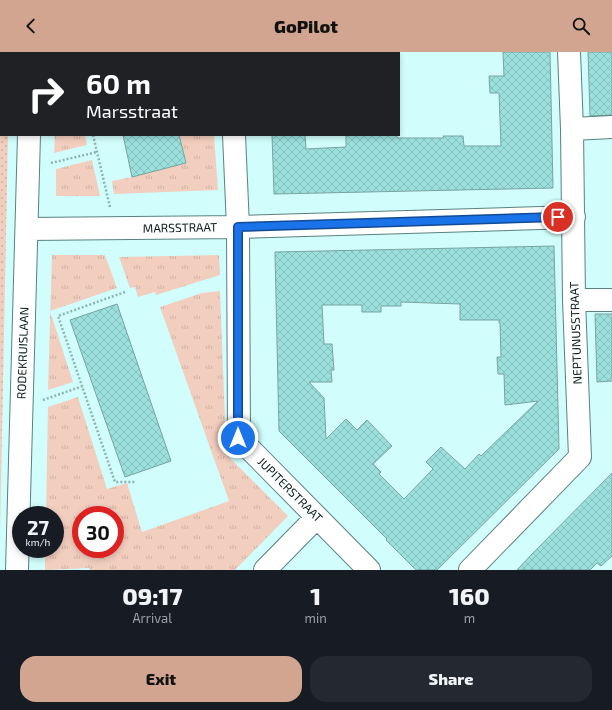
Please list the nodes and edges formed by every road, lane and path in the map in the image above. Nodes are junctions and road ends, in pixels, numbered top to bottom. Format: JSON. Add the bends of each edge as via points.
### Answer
{"nodes":[{"id":1,"x":569,"y":52,"type":"edge"},
{"id":2,"x":612,"y":127,"type":"edge"},
{"id":3,"x":572,"y":129,"type":"junction"},
{"id":4,"x":29,"y":136,"type":"edge"},
{"id":5,"x":93,"y":136,"type":"edge"},
{"id":6,"x":234,"y":136,"type":"edge"},
{"id":7,"x":97,"y":152,"type":"junction"},
{"id":8,"x":29,"y":168,"type":"junction"},
{"id":9,"x":574,"y":217,"type":"junction"},
{"id":10,"x":238,"y":227,"type":"junction"},
{"id":11,"x":115,"y":229,"type":"junction"},
{"id":12,"x":27,"y":230,"type":"junction"},
{"id":13,"x":125,"y":292,"type":"dead end"},
{"id":14,"x":574,"y":300,"type":"junction"},
{"id":15,"x":612,"y":300,"type":"edge"},
{"id":16,"x":82,"y":386,"type":"junction"},
{"id":17,"x":22,"y":408,"type":"junction"},
{"id":18,"x":135,"y":482,"type":"dead end"},
{"id":19,"x":317,"y":517,"type":"junction"},
{"id":20,"x":17,"y":570,"type":"edge"},
{"id":21,"x":265,"y":570,"type":"edge"},
{"id":22,"x":369,"y":570,"type":"edge"},
{"id":23,"x":470,"y":570,"type":"edge"}],
"edges":[{"from":1,"to":3,"type":"street","name":"NEPTUNUSSTRAAT"},
{"from":2,"to":3,"type":"street"},
{"from":3,"to":9,"type":"street","name":"NEPTUNUSSTRAAT"},
{"from":4,"to":8,"type":"street","name":"RODEKRUISLAAN"},
{"from":5,"to":7,"type":"path"},
{"from":6,"to":10,"type":"street","name":"JUPITERSTRAAT"},
{"from":7,"to":8,"type":"path"},
{"from":7,"to":11,"type":"path"},
{"from":8,"to":12,"type":"street","name":"RODEKRUISLAAN"},
{"from":9,"to":10,"type":"street","name":"MARSSTRAAT"},
{"from":9,"to":14,"type":"street","name":"NEPTUNUSSTRAAT"},
{"from":10,"to":11,"type":"street","name":"MARSSTRAAT"},
{"from":10,"to":19,"type":"street","name":"JUPITERSTRAAT","via":[[238,438]]},
{"from":11,"to":12,"type":"street","name":"MARSSTRAAT"},
{"from":12,"to":17,"type":"street","name":"RODEKRUISLAAN"},
{"from":13,"to":16,"type":"path","via":[[58,316]]},
{"from":14,"to":15,"type":"street"},
{"from":14,"to":23,"type":"street","name":"NEPTUNUSSTRAAT","via":[[580,457]]},
{"from":16,"to":17,"type":"path"},
{"from":16,"to":18,"type":"path","via":[[115,482]]},
{"from":17,"to":20,"type":"street","name":"RODEKRUISLAAN"},
{"from":19,"to":21,"type":"street"},
{"from":19,"to":22,"type":"street","name":"JUPITERSTRAAT"}]}
